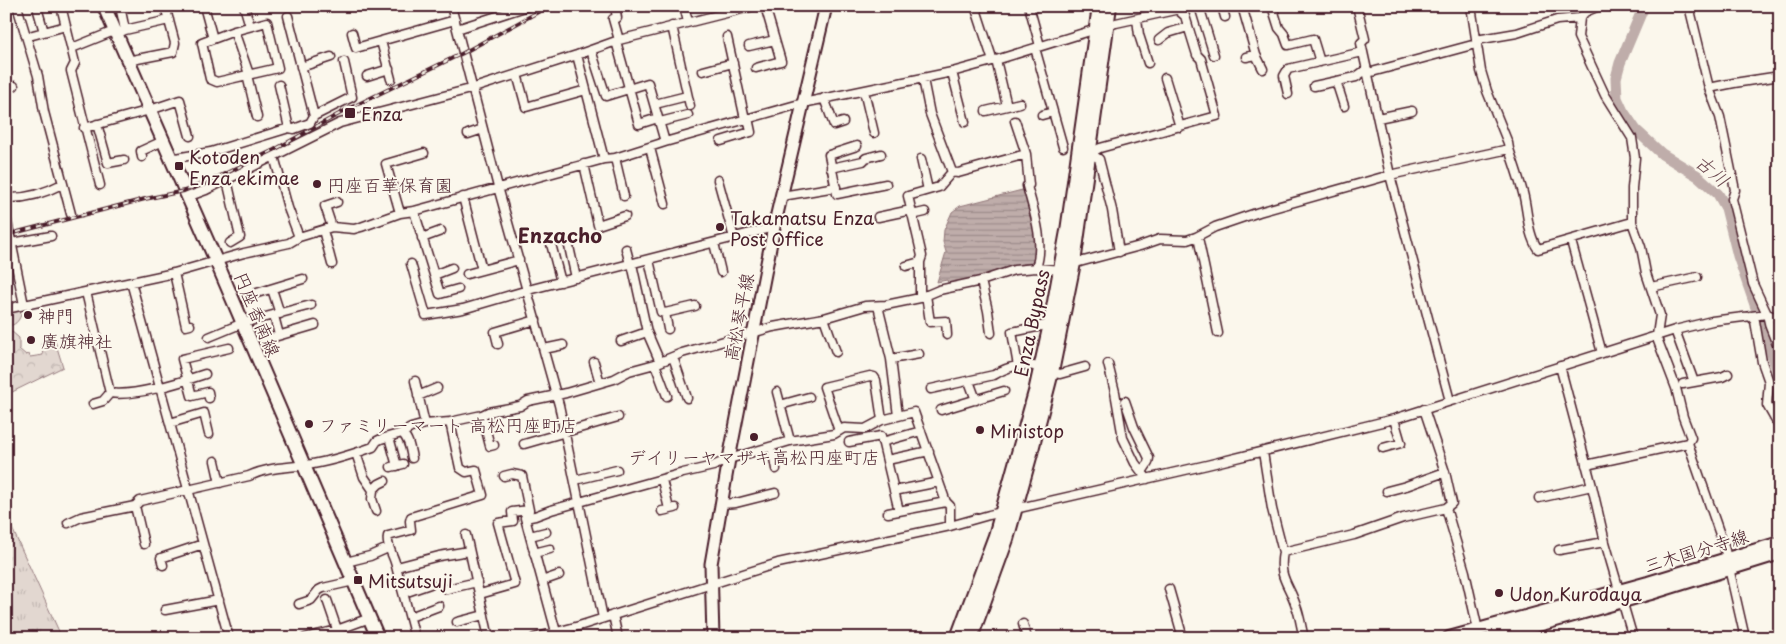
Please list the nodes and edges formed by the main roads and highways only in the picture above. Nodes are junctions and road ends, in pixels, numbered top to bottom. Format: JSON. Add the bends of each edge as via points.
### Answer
{"nodes":[{"id":1,"x":104,"y":6,"type":"edge"},
{"id":2,"x":826,"y":6,"type":"edge"},
{"id":3,"x":1100,"y":6,"type":"edge"},
{"id":4,"x":1110,"y":6,"type":"edge"},
{"id":5,"x":1102,"y":27,"type":"junction"},
{"id":6,"x":1085,"y":152,"type":"junction"},
{"id":7,"x":1046,"y":370,"type":"junction"},
{"id":8,"x":1009,"y":510,"type":"junction"},
{"id":9,"x":1780,"y":543,"type":"edge"},
{"id":10,"x":1780,"y":553,"type":"edge"},
{"id":11,"x":1728,"y":564,"type":"junction"},
{"id":12,"x":1620,"y":596,"type":"junction"},
{"id":13,"x":1527,"y":633,"type":"edge"},
{"id":14,"x":378,"y":638,"type":"edge"},
{"id":15,"x":714,"y":638,"type":"edge"},
{"id":16,"x":958,"y":638,"type":"edge"},
{"id":17,"x":970,"y":638,"type":"edge"},
{"id":18,"x":1449,"y":638,"type":"edge"},
{"id":19,"x":1492,"y":638,"type":"edge"}],
"edges":[{"from":1,"to":14,"type":"main road","name":"円座香南線","via":[[118,32],[127,61]]},
{"from":2,"to":15,"type":"main road","name":"高松琴平線","via":[[774,227],[721,504],[713,551]]},
{"from":3,"to":5,"type":"highway","name":"Enza Bypass"},
{"from":4,"to":5,"type":"highway","name":"Enza Bypass"},
{"from":5,"to":6,"type":"highway","name":"Enza Bypass"},
{"from":6,"to":7,"type":"highway","name":"Enza Bypass","via":[[1051,324]]},
{"from":6,"to":7,"type":"highway","name":"Enza Bypass","via":[[1073,262]]},
{"from":7,"to":8,"type":"highway","name":"Enza Bypass"},
{"from":8,"to":16,"type":"highway","name":"Enza Bypass"},
{"from":8,"to":17,"type":"highway","name":"Enza Bypass","via":[[1006,539]]},
{"from":9,"to":11,"type":"main road","name":"三木国分寺線"},
{"from":10,"to":11,"type":"main road","name":"三木国分寺線"},
{"from":11,"to":12,"type":"main road","name":"三木国分寺線"},
{"from":12,"to":13,"type":"main road","name":"三木国分寺線"},
{"from":12,"to":18,"type":"main road","name":"三木国分寺線"},
{"from":13,"to":19,"type":"main road","name":"三木国分寺線"}]}
